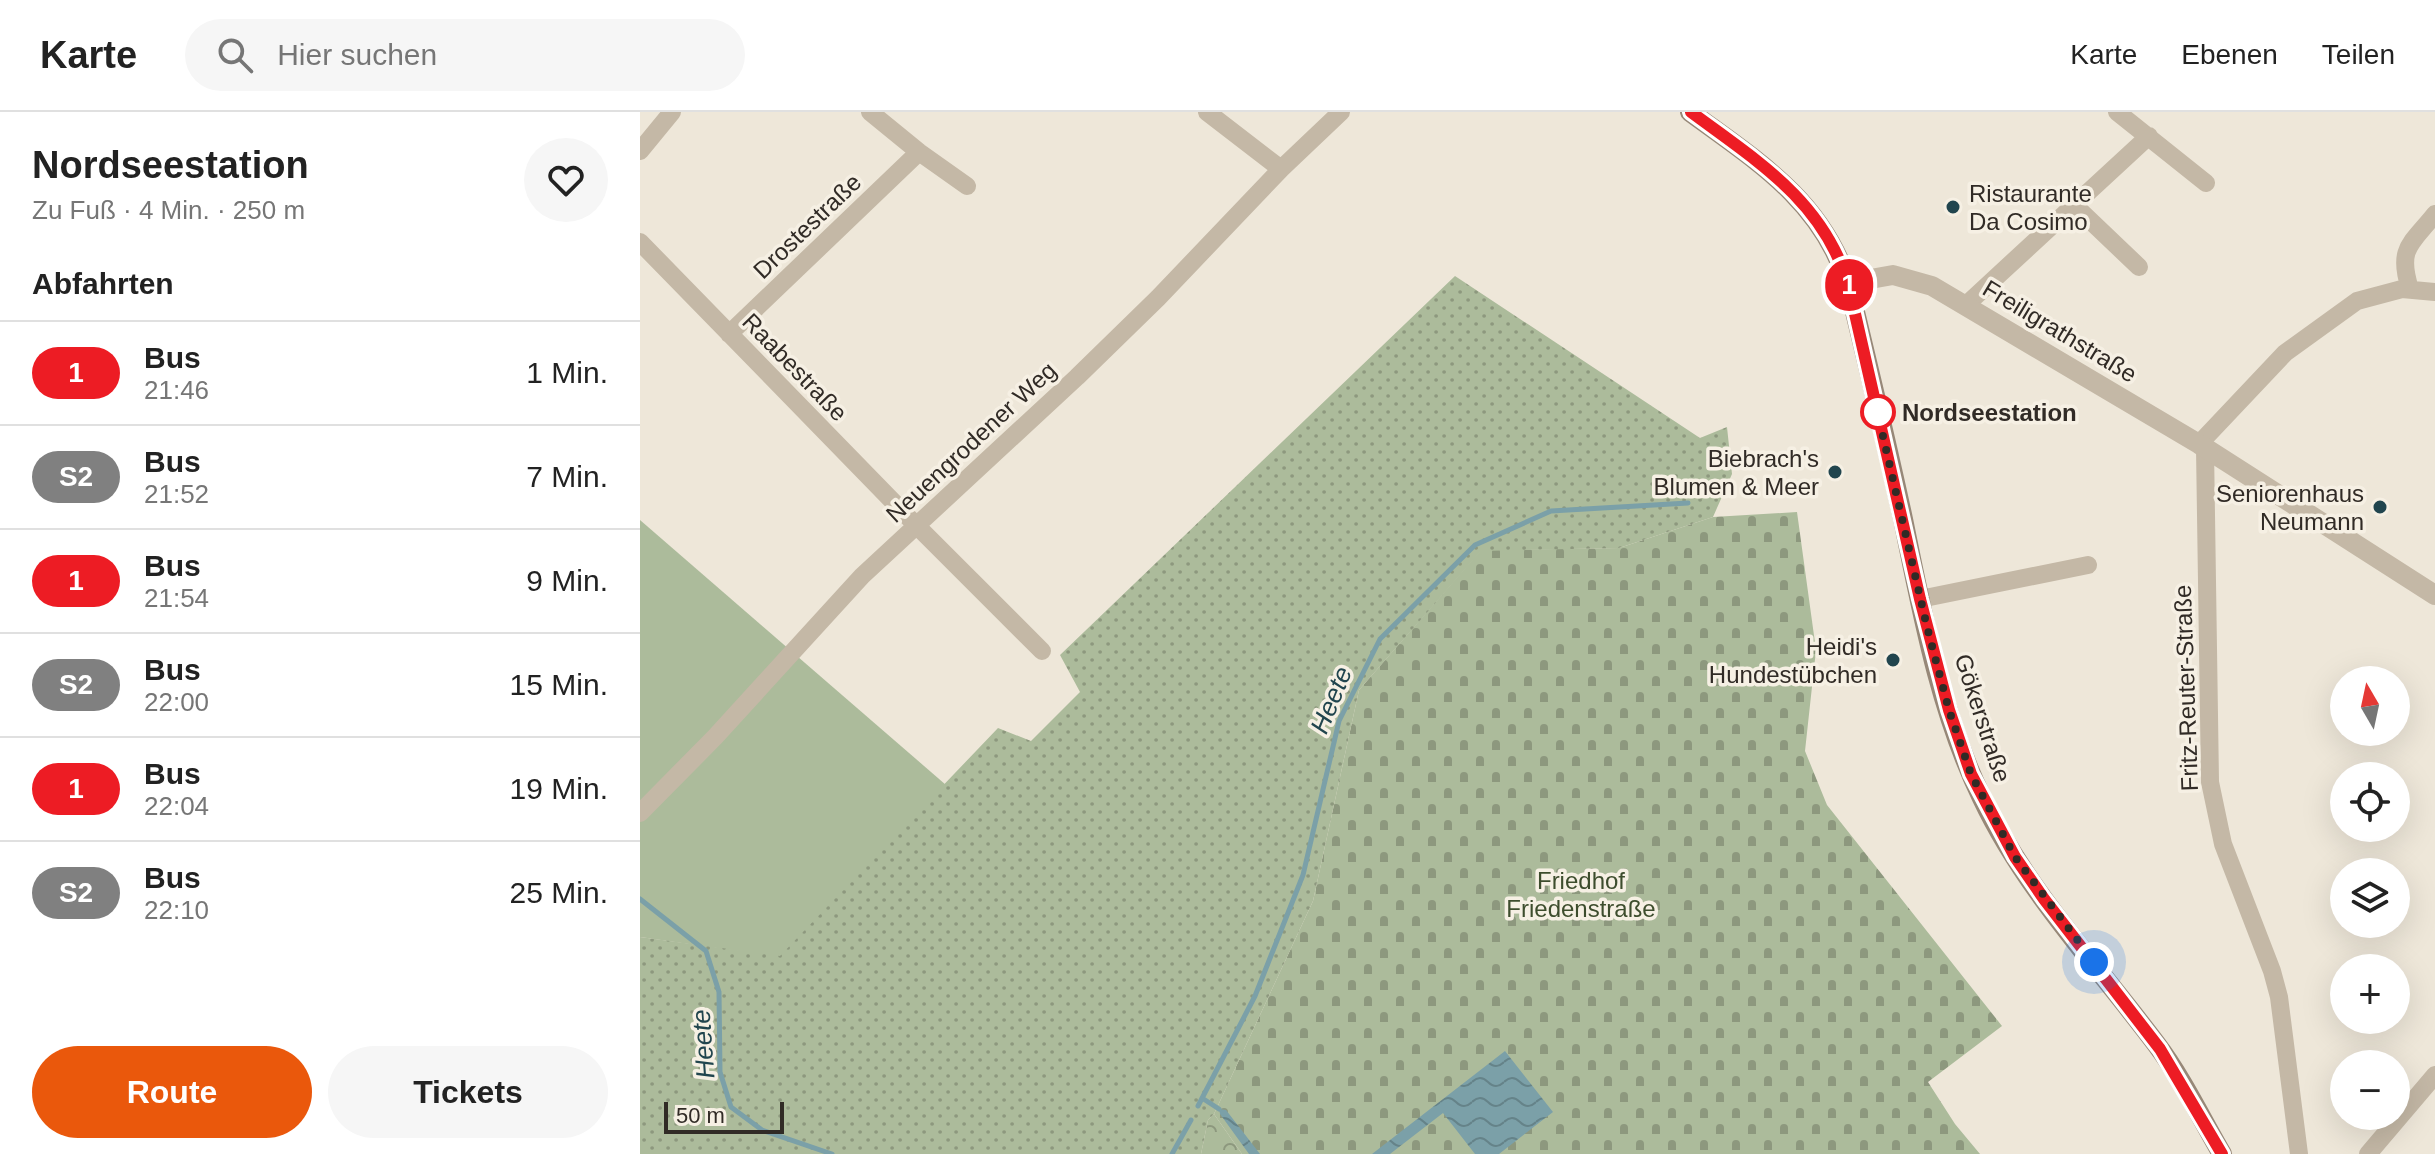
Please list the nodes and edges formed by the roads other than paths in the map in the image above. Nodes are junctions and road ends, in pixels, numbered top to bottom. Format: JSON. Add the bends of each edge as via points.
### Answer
{"nodes":[{"id":1,"x":672,"y":112,"type":"edge"},
{"id":2,"x":870,"y":112,"type":"edge"},
{"id":3,"x":1207,"y":112,"type":"edge"},
{"id":4,"x":1341,"y":112,"type":"edge"},
{"id":5,"x":1690,"y":112,"type":"edge"},
{"id":6,"x":2117,"y":112,"type":"edge"},
{"id":7,"x":2149,"y":136,"type":"junction"},
{"id":8,"x":640,"y":151,"type":"edge"},
{"id":9,"x":919,"y":152,"type":"junction"},
{"id":10,"x":1281,"y":169,"type":"junction"},
{"id":11,"x":2206,"y":183,"type":"dead end"},
{"id":12,"x":967,"y":186,"type":"dead end"},
{"id":13,"x":2074,"y":205,"type":"junction"},
{"id":14,"x":2435,"y":214,"type":"edge"},
{"id":15,"x":640,"y":242,"type":"edge"},
{"id":16,"x":2139,"y":267,"type":"dead end"},
{"id":17,"x":1848,"y":283,"type":"junction"},
{"id":18,"x":2410,"y":289,"type":"junction"},
{"id":19,"x":2435,"y":292,"type":"edge"},
{"id":20,"x":1966,"y":305,"type":"junction"},
{"id":21,"x":729,"y":334,"type":"junction"},
{"id":22,"x":2202,"y":446,"type":"junction"},
{"id":23,"x":916,"y":525,"type":"junction"},
{"id":24,"x":2088,"y":565,"type":"dead end"},
{"id":25,"x":2435,"y":595,"type":"edge"},
{"id":26,"x":1920,"y":599,"type":"junction"},
{"id":27,"x":1042,"y":651,"type":"dead end"},
{"id":28,"x":640,"y":813,"type":"edge"},
{"id":29,"x":2435,"y":1075,"type":"edge"},
{"id":30,"x":2222,"y":1154,"type":"edge"},
{"id":31,"x":2299,"y":1154,"type":"edge"},
{"id":32,"x":2368,"y":1154,"type":"edge"}],
"edges":[{"from":1,"to":8,"type":"street"},
{"from":2,"to":9,"type":"street"},
{"from":3,"to":10,"type":"street"},
{"from":4,"to":10,"type":"street","name":"Neuengrodener Weg"},
{"from":5,"to":17,"type":"main road","via":[[1803,202],[1833,243]]},
{"from":6,"to":7,"type":"street"},
{"from":7,"to":11,"type":"street"},
{"from":7,"to":13,"type":"street"},
{"from":9,"to":12,"type":"street"},
{"from":9,"to":21,"type":"street","name":"Drostestraße"},
{"from":10,"to":23,"type":"street","name":"Neuengrodener Weg","via":[[1088,367]]},
{"from":13,"to":16,"type":"street"},
{"from":13,"to":20,"type":"street"},
{"from":14,"to":18,"type":"street","via":[[2405,251]]},
{"from":15,"to":21,"type":"street","name":"Raabestraße"},
{"from":17,"to":20,"type":"street","name":"Freiligrathstraße","via":[[1893,275],[1911,278]]},
{"from":17,"to":26,"type":"main road","name":"Gökerstraße"},
{"from":18,"to":19,"type":"street"},
{"from":18,"to":22,"type":"street","via":[[2357,301],[2285,353]]},
{"from":20,"to":22,"type":"street","name":"Freiligrathstraße"},
{"from":21,"to":23,"type":"street","name":"Raabestraße"},
{"from":22,"to":25,"type":"street","name":"Freiligrathstraße"},
{"from":22,"to":31,"type":"street","name":"Fritz-Reuter-Straße","via":[[2210,782],[2223,844],[2279,997]]},
{"from":23,"to":27,"type":"street","name":"Raabestraße"},
{"from":23,"to":28,"type":"street","name":"Neuengrodener Weg"},
{"from":24,"to":26,"type":"street"},
{"from":26,"to":30,"type":"main road","name":"Gökerstraße","via":[[1949,710],[1983,801],[2044,899],[2160,1049]]},
{"from":29,"to":32,"type":"street"}]}
